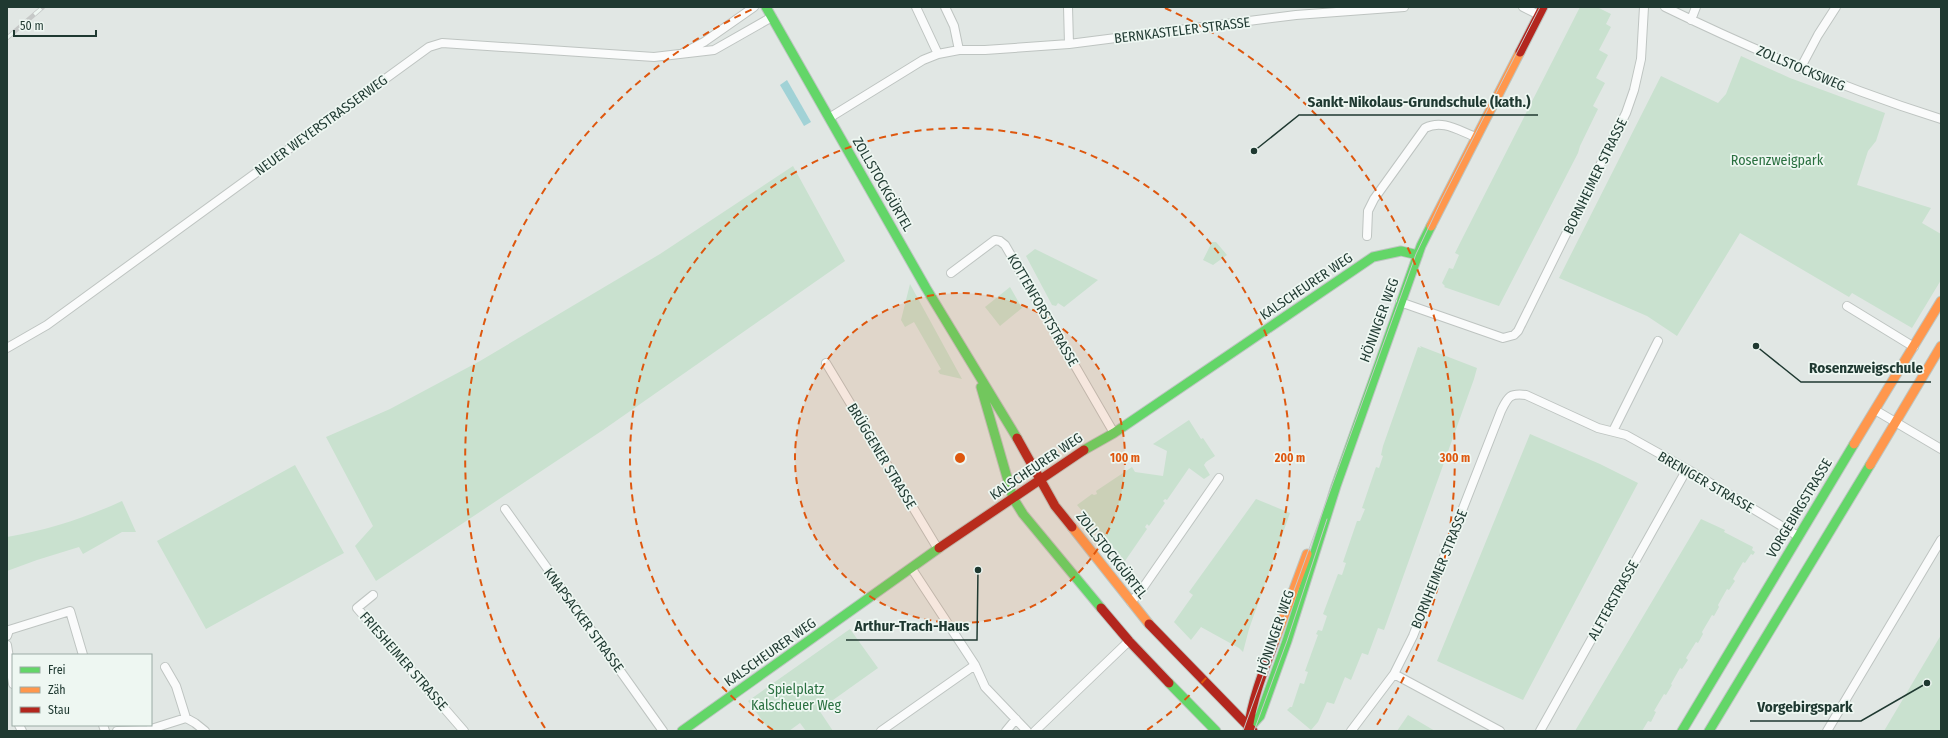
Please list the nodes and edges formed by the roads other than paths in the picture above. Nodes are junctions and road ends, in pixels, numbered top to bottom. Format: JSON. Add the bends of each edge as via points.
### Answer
{"nodes":[{"id":1,"x":754,"y":7,"type":"edge"},
{"id":2,"x":766,"y":7,"type":"edge"},
{"id":3,"x":916,"y":7,"type":"edge"},
{"id":4,"x":945,"y":7,"type":"edge"},
{"id":5,"x":1068,"y":7,"type":"edge"},
{"id":6,"x":1404,"y":7,"type":"edge"},
{"id":7,"x":1523,"y":7,"type":"edge"},
{"id":8,"x":1644,"y":7,"type":"edge"},
{"id":9,"x":1665,"y":7,"type":"edge"},
{"id":10,"x":1696,"y":7,"type":"edge"},
{"id":11,"x":1836,"y":7,"type":"edge"},
{"id":12,"x":1296,"y":11,"type":"edge"},
{"id":13,"x":1541,"y":11,"type":"edge"},
{"id":14,"x":772,"y":17,"type":"junction"},
{"id":15,"x":1691,"y":20,"type":"junction"},
{"id":16,"x":1069,"y":44,"type":"junction"},
{"id":17,"x":959,"y":50,"type":"junction"},
{"id":18,"x":680,"y":54,"type":"junction"},
{"id":19,"x":938,"y":54,"type":"junction"},
{"id":20,"x":1800,"y":69,"type":"junction"},
{"id":21,"x":829,"y":118,"type":"junction"},
{"id":22,"x":1941,"y":119,"type":"edge"},
{"id":23,"x":1476,"y":137,"type":"junction"},
{"id":24,"x":1367,"y":236,"type":"dead end"},
{"id":25,"x":1418,"y":255,"type":"junction"},
{"id":26,"x":950,"y":273,"type":"dead end"},
{"id":27,"x":1941,"y":301,"type":"edge"},
{"id":28,"x":1400,"y":302,"type":"junction"},
{"id":29,"x":1847,"y":306,"type":"dead end"},
{"id":30,"x":1658,"y":341,"type":"dead end"},
{"id":31,"x":1941,"y":346,"type":"edge"},
{"id":32,"x":1914,"y":347,"type":"junction"},
{"id":33,"x":7,"y":348,"type":"edge"},
{"id":34,"x":826,"y":363,"type":"dead end"},
{"id":35,"x":977,"y":374,"type":"junction"},
{"id":36,"x":1508,"y":397,"type":"joint"},
{"id":37,"x":1875,"y":410,"type":"junction"},
{"id":38,"x":1896,"y":422,"type":"junction"},
{"id":39,"x":1613,"y":431,"type":"junction"},
{"id":40,"x":1114,"y":432,"type":"junction"},
{"id":41,"x":1941,"y":449,"type":"edge"},
{"id":42,"x":1687,"y":469,"type":"junction"},
{"id":43,"x":1219,"y":478,"type":"dead end"},
{"id":44,"x":1041,"y":480,"type":"junction"},
{"id":45,"x":1013,"y":498,"type":"junction"},
{"id":46,"x":505,"y":509,"type":"dead end"},
{"id":47,"x":1798,"y":536,"type":"junction"},
{"id":48,"x":1941,"y":540,"type":"edge"},
{"id":49,"x":938,"y":549,"type":"junction"},
{"id":50,"x":912,"y":569,"type":"junction"},
{"id":51,"x":373,"y":595,"type":"dead end"},
{"id":52,"x":1130,"y":602,"type":"junction"},
{"id":53,"x":7,"y":636,"type":"edge"},
{"id":54,"x":1129,"y":641,"type":"junction"},
{"id":55,"x":7,"y":645,"type":"edge"},
{"id":56,"x":83,"y":654,"type":"edge"},
{"id":57,"x":975,"y":665,"type":"junction"},
{"id":58,"x":165,"y":667,"type":"dead end"},
{"id":59,"x":1394,"y":674,"type":"junction"},
{"id":60,"x":12,"y":678,"type":"edge"},
{"id":61,"x":186,"y":718,"type":"junction"},
{"id":62,"x":1016,"y":720,"type":"junction"},
{"id":63,"x":1250,"y":730,"type":"edge"},
{"id":64,"x":117,"y":731,"type":"edge"},
{"id":65,"x":205,"y":731,"type":"edge"},
{"id":66,"x":464,"y":731,"type":"edge"},
{"id":67,"x":663,"y":731,"type":"edge"},
{"id":68,"x":682,"y":731,"type":"edge"},
{"id":69,"x":881,"y":731,"type":"edge"},
{"id":70,"x":1006,"y":731,"type":"edge"},
{"id":71,"x":1027,"y":731,"type":"edge"},
{"id":72,"x":1035,"y":731,"type":"edge"},
{"id":73,"x":1216,"y":731,"type":"edge"},
{"id":74,"x":1351,"y":731,"type":"edge"},
{"id":75,"x":1500,"y":731,"type":"edge"},
{"id":76,"x":1540,"y":731,"type":"edge"},
{"id":77,"x":1682,"y":731,"type":"edge"},
{"id":78,"x":1709,"y":731,"type":"edge"},
{"id":79,"x":1827,"y":731,"type":"edge"}],
"edges":[{"from":1,"to":18,"type":"street","name":"NEUER WEYERSTRASSERWEG","via":[[704,42]]},
{"from":2,"to":14,"type":"main road","name":"ZOLLSTOCKGÜRTEL"},
{"from":3,"to":19,"type":"street"},
{"from":4,"to":17,"type":"street","via":[[954,26]]},
{"from":5,"to":16,"type":"street"},
{"from":6,"to":12,"type":"street","name":"BERNKASTELER STRASSE"},
{"from":7,"to":13,"type":"street"},
{"from":8,"to":28,"type":"street","name":"BORNHEIMER STRASSE","via":[[1641,59],[1626,113],[1524,320],[1514,335],[1503,338]]},
{"from":9,"to":15,"type":"street","name":"ZOLLSTOCKSWEG"},
{"from":10,"to":15,"type":"street"},
{"from":11,"to":20,"type":"street"},
{"from":12,"to":16,"type":"street","name":"BERNKASTELER STRASSE"},
{"from":13,"to":23,"type":"main road","name":"HÖNINGER WEG"},
{"from":14,"to":18,"type":"street","name":"NEUER WEYERSTRASSERWEG","via":[[714,50]]},
{"from":14,"to":21,"type":"main road","name":"ZOLLSTOCKGÜRTEL"},
{"from":15,"to":20,"type":"street","name":"ZOLLSTOCKSWEG"},
{"from":16,"to":17,"type":"street","name":"BERNKASTELER STRASSE"},
{"from":17,"to":19,"type":"street","name":"BERNKASTELER STRASSE"},
{"from":18,"to":33,"type":"street","name":"NEUER WEYERSTRASSERWEG","via":[[654,57],[442,43],[429,47],[47,326]]},
{"from":19,"to":21,"type":"street","name":"BERNKASTELER STRASSE","via":[[923,60]]},
{"from":20,"to":22,"type":"street","name":"ZOLLSTOCKSWEG","via":[[1883,101]]},
{"from":21,"to":35,"type":"main road","name":"ZOLLSTOCKGÜRTEL"},
{"from":23,"to":24,"type":"street","via":[[1444,125],[1434,124],[1425,128],[1374,199],[1368,211]]},
{"from":23,"to":25,"type":"main road","name":"HÖNINGER WEG"},
{"from":25,"to":28,"type":"main road","name":"HÖNINGER WEG"},
{"from":25,"to":40,"type":"main road","name":"KALSCHEURER WEG","via":[[1401,251],[1373,257]]},
{"from":26,"to":40,"type":"street","name":"KOTTENFORSTSTRASSE","via":[[995,240],[1005,245]]},
{"from":27,"to":32,"type":"main road","name":"VORGEBIRGSTRASSE"},
{"from":28,"to":63,"type":"main road","name":"HÖNINGER WEG","via":[[1325,518],[1288,641],[1260,716]]},
{"from":29,"to":32,"type":"street"},
{"from":30,"to":39,"type":"street"},
{"from":31,"to":38,"type":"main road"},
{"from":32,"to":37,"type":"main road","name":"VORGEBIRGSTRASSE"},
{"from":34,"to":49,"type":"street","name":"BRÜGGENER STRASSE"},
{"from":35,"to":44,"type":"main road","name":"ZOLLSTOCKGÜRTEL"},
{"from":35,"to":45,"type":"main road","name":"ZOLLSTOCKGÜRTEL"},
{"from":36,"to":39,"type":"street","name":"BRENIGER STRASSE","via":[[1516,394],[1526,395],[1598,428]]},
{"from":36,"to":59,"type":"street","name":"BORNHEIMER STRASSE","via":[[1413,636]]},
{"from":37,"to":38,"type":"street"},
{"from":37,"to":47,"type":"main road","name":"VORGEBIRGSTRASSE"},
{"from":38,"to":41,"type":"street"},
{"from":38,"to":78,"type":"main road"},
{"from":39,"to":42,"type":"street","name":"BRENIGER STRASSE","via":[[1626,435]]},
{"from":40,"to":44,"type":"main road","name":"KALSCHEURER WEG"},
{"from":42,"to":47,"type":"street","name":"BRENIGER STRASSE"},
{"from":42,"to":76,"type":"street","name":"ALFTERSTRASSE"},
{"from":43,"to":52,"type":"street","via":[[1140,592]]},
{"from":44,"to":45,"type":"main road","name":"KALSCHEURER WEG"},
{"from":44,"to":52,"type":"main road","name":"ZOLLSTOCKGÜRTEL","via":[[1055,506]]},
{"from":45,"to":49,"type":"main road","name":"KALSCHEURER WEG"},
{"from":45,"to":54,"type":"main road","name":"ZOLLSTOCKGÜRTEL","via":[[1059,559]]},
{"from":46,"to":67,"type":"street","name":"KNAPSACKER STRASSE"},
{"from":47,"to":77,"type":"main road","name":"VORGEBIRGSTRASSE"},
{"from":48,"to":79,"type":"street"},
{"from":49,"to":50,"type":"main road","name":"KALSCHEURER WEG"},
{"from":50,"to":57,"type":"street"},
{"from":50,"to":68,"type":"main road","name":"KALSCHEURER WEG"},
{"from":51,"to":66,"type":"street","name":"FRIESHEIMER STRASSE","via":[[357,608]]},
{"from":52,"to":63,"type":"main road","name":"ZOLLSTOCKGÜRTEL","via":[[1175,654]]},
{"from":53,"to":56,"type":"street","via":[[9,630],[70,611]]},
{"from":54,"to":72,"type":"street"},
{"from":54,"to":73,"type":"main road","name":"ZOLLSTOCKGÜRTEL"},
{"from":55,"to":60,"type":"street"},
{"from":57,"to":62,"type":"street","via":[[985,688]]},
{"from":57,"to":69,"type":"street"},
{"from":58,"to":61,"type":"street","via":[[176,686]]},
{"from":59,"to":74,"type":"street","name":"BORNHEIMER STRASSE"},
{"from":59,"to":75,"type":"street"},
{"from":61,"to":64,"type":"street","via":[[148,730]]},
{"from":61,"to":65,"type":"street"},
{"from":62,"to":70,"type":"street"},
{"from":62,"to":71,"type":"street"}]}
